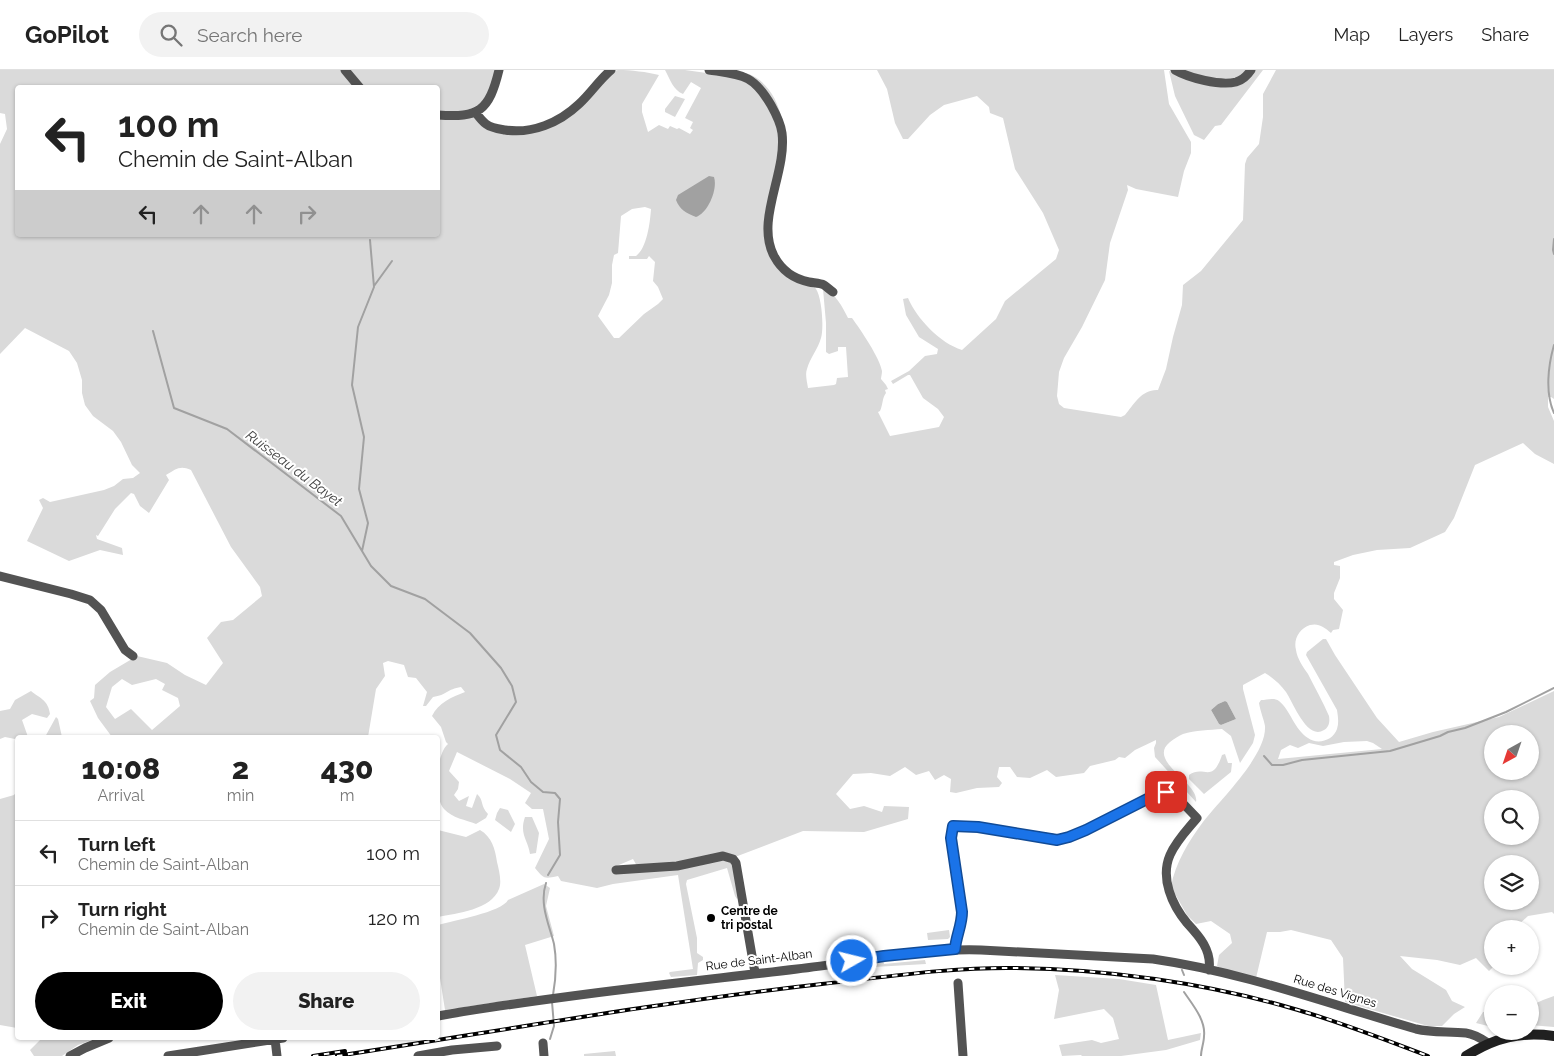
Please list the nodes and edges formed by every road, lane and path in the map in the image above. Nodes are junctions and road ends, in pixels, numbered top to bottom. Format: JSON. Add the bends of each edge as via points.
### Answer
{"nodes":[{"id":1,"x":345,"y":70,"type":"edge"},
{"id":2,"x":498,"y":70,"type":"edge"},
{"id":3,"x":611,"y":70,"type":"edge"},
{"id":4,"x":709,"y":70,"type":"edge"},
{"id":5,"x":1175,"y":70,"type":"edge"},
{"id":6,"x":1251,"y":70,"type":"edge"},
{"id":7,"x":358,"y":85,"type":"edge"},
{"id":8,"x":476,"y":113,"type":"junction"},
{"id":9,"x":440,"y":116,"type":"edge"},
{"id":10,"x":833,"y":292,"type":"dead end"},
{"id":11,"x":0,"y":576,"type":"edge"},
{"id":12,"x":133,"y":656,"type":"dead end"},
{"id":13,"x":616,"y":870,"type":"dead end"},
{"id":14,"x":955,"y":949,"type":"junction"},
{"id":15,"x":1174,"y":962,"type":"joint"},
{"id":16,"x":1209,"y":970,"type":"junction"},
{"id":17,"x":755,"y":973,"type":"junction"},
{"id":18,"x":958,"y":982,"type":"dead end"},
{"id":19,"x":440,"y":1016,"type":"edge"},
{"id":20,"x":1554,"y":1036,"type":"edge"},
{"id":21,"x":104,"y":1040,"type":"edge"},
{"id":22,"x":267,"y":1040,"type":"edge"},
{"id":23,"x":279,"y":1040,"type":"edge"},
{"id":24,"x":543,"y":1043,"type":"dead end"},
{"id":25,"x":1488,"y":1043,"type":"junction"},
{"id":26,"x":497,"y":1046,"type":"dead end"},
{"id":27,"x":70,"y":1056,"type":"edge"},
{"id":28,"x":168,"y":1056,"type":"edge"},
{"id":29,"x":277,"y":1056,"type":"edge"},
{"id":30,"x":418,"y":1056,"type":"edge"},
{"id":31,"x":544,"y":1056,"type":"edge"},
{"id":32,"x":963,"y":1056,"type":"edge"},
{"id":33,"x":1466,"y":1056,"type":"edge"}],
"edges":[{"from":1,"to":7,"type":"street"},
{"from":2,"to":8,"type":"street","via":[[494,92]]},
{"from":3,"to":8,"type":"street","via":[[578,105],[540,128],[523,131],[497,128],[485,124]]},
{"from":4,"to":10,"type":"street","via":[[746,76],[763,92],[775,113],[782,132],[782,150],[768,224],[771,248],[779,265],[789,274],[824,285]]},
{"from":5,"to":6,"type":"street","via":[[1196,78],[1230,83],[1243,79]]},
{"from":8,"to":9,"type":"street"},
{"from":11,"to":12,"type":"street","via":[[90,600],[101,610],[125,650]]},
{"from":13,"to":17,"type":"street","via":[[677,866],[723,856],[733,859]]},
{"from":14,"to":15,"type":"street","name":"Rue de Saint-Alban"},
{"from":14,"to":16,"type":"street","via":[[962,912],[951,838],[953,826],[1057,840],[1081,832],[1155,795],[1172,792],[1197,818],[1170,854],[1166,876],[1176,906],[1207,949]]},
{"from":14,"to":17,"type":"street","name":"Rue de Saint-Alban"},
{"from":15,"to":16,"type":"street","name":"Rue des Vignes"},
{"from":16,"to":25,"type":"street","name":"Rue des Vignes","via":[[1305,995],[1416,1030],[1466,1033]]},
{"from":17,"to":19,"type":"street","name":"Rue de Saint-Alban"},
{"from":18,"to":32,"type":"street"},
{"from":20,"to":25,"type":"main road","via":[[1532,1034]]},
{"from":21,"to":27,"type":"street"},
{"from":22,"to":28,"type":"street"},
{"from":23,"to":29,"type":"street"},
{"from":24,"to":31,"type":"street"},
{"from":25,"to":33,"type":"main road"},
{"from":26,"to":30,"type":"street"}]}
